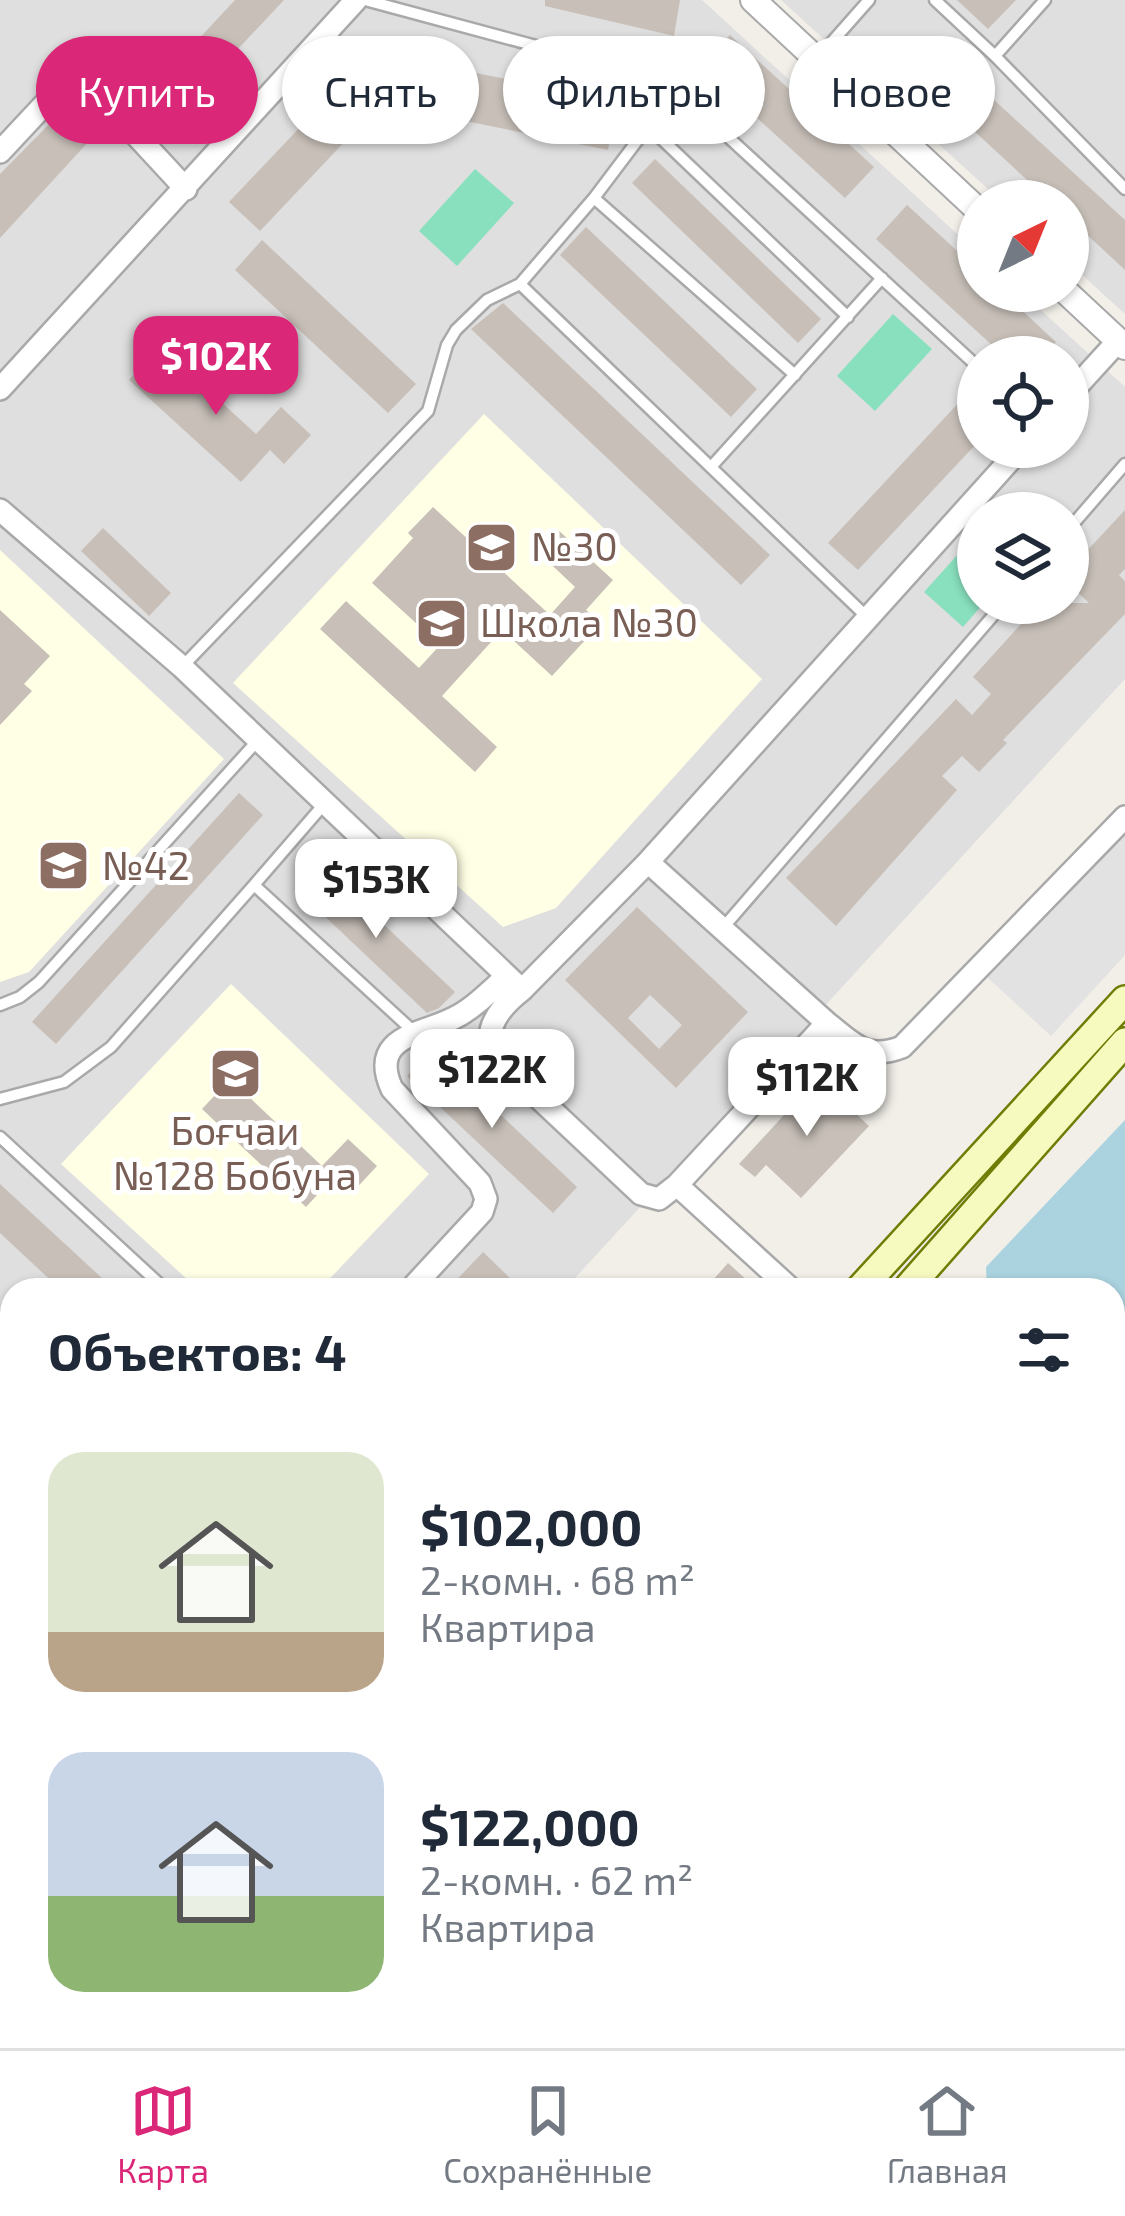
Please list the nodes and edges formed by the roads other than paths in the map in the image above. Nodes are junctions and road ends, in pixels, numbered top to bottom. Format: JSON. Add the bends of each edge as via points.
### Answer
{"nodes":[{"id":1,"x":365,"y":0,"type":"edge"},
{"id":2,"x":753,"y":0,"type":"edge"},
{"id":3,"x":869,"y":0,"type":"edge"},
{"id":4,"x":935,"y":0,"type":"edge"},
{"id":5,"x":1046,"y":0,"type":"edge"},
{"id":6,"x":341,"y":5,"type":"edge"},
{"id":7,"x":791,"y":36,"type":"edge"},
{"id":8,"x":837,"y":36,"type":"edge"},
{"id":9,"x":974,"y":36,"type":"edge"},
{"id":10,"x":503,"y":37,"type":"edge"},
{"id":11,"x":995,"y":56,"type":"joint"},
{"id":12,"x":4,"y":139,"type":"edge"},
{"id":13,"x":634,"y":144,"type":"edge"},
{"id":14,"x":667,"y":144,"type":"edge"},
{"id":15,"x":736,"y":144,"type":"edge"},
{"id":16,"x":907,"y":144,"type":"edge"},
{"id":17,"x":186,"y":189,"type":"junction"},
{"id":18,"x":1125,"y":189,"type":"edge"},
{"id":19,"x":957,"y":191,"type":"edge"},
{"id":20,"x":594,"y":198,"type":"junction"},
{"id":21,"x":882,"y":278,"type":"junction"},
{"id":22,"x":520,"y":284,"type":"junction"},
{"id":23,"x":1088,"y":312,"type":"edge"},
{"id":24,"x":848,"y":316,"type":"junction"},
{"id":25,"x":1122,"y":344,"type":"edge"},
{"id":26,"x":957,"y":348,"type":"edge"},
{"id":27,"x":795,"y":375,"type":"junction"},
{"id":28,"x":1089,"y":376,"type":"edge"},
{"id":29,"x":0,"y":389,"type":"edge"},
{"id":30,"x":1125,"y":464,"type":"edge"},
{"id":31,"x":712,"y":467,"type":"junction"},
{"id":32,"x":1003,"y":468,"type":"edge"},
{"id":33,"x":1089,"y":506,"type":"edge"},
{"id":34,"x":0,"y":510,"type":"edge"},
{"id":35,"x":868,"y":618,"type":"junction"},
{"id":36,"x":986,"y":624,"type":"edge"},
{"id":37,"x":182,"y":667,"type":"junction"},
{"id":38,"x":260,"y":739,"type":"junction"},
{"id":39,"x":325,"y":803,"type":"junction"},
{"id":40,"x":1125,"y":817,"type":"edge"},
{"id":41,"x":648,"y":862,"type":"junction"},
{"id":42,"x":254,"y":885,"type":"junction"},
{"id":43,"x":722,"y":928,"type":"junction"},
{"id":44,"x":514,"y":983,"type":"junction"},
{"id":45,"x":1125,"y":1000,"type":"edge"},
{"id":46,"x":0,"y":1005,"type":"edge"},
{"id":47,"x":827,"y":1023,"type":"junction"},
{"id":48,"x":412,"y":1030,"type":"junction"},
{"id":49,"x":1125,"y":1042,"type":"edge"},
{"id":50,"x":0,"y":1099,"type":"edge"},
{"id":51,"x":0,"y":1137,"type":"edge"},
{"id":52,"x":677,"y":1185,"type":"junction"},
{"id":53,"x":153,"y":1278,"type":"edge"},
{"id":54,"x":421,"y":1278,"type":"edge"},
{"id":55,"x":779,"y":1278,"type":"edge"},
{"id":56,"x":870,"y":1278,"type":"edge"},
{"id":57,"x":917,"y":1278,"type":"edge"}],
"edges":[{"from":1,"to":10,"type":"lane"},
{"from":2,"to":7,"type":"street"},
{"from":3,"to":8,"type":"lane"},
{"from":4,"to":9,"type":"lane"},
{"from":5,"to":11,"type":"lane"},
{"from":6,"to":17,"type":"street"},
{"from":11,"to":18,"type":"lane"},
{"from":12,"to":17,"type":"street","via":[[74,82],[98,95]]},
{"from":13,"to":20,"type":"lane"},
{"from":14,"to":24,"type":"lane"},
{"from":15,"to":21,"type":"lane"},
{"from":16,"to":19,"type":"street"},
{"from":17,"to":29,"type":"street"},
{"from":20,"to":22,"type":"lane"},
{"from":20,"to":27,"type":"lane"},
{"from":21,"to":24,"type":"lane"},
{"from":21,"to":26,"type":"lane"},
{"from":22,"to":31,"type":"lane"},
{"from":22,"to":37,"type":"lane","via":[[457,330],[428,411]]},
{"from":23,"to":25,"type":"street"},
{"from":24,"to":27,"type":"lane"},
{"from":25,"to":28,"type":"street"},
{"from":27,"to":31,"type":"lane"},
{"from":30,"to":33,"type":"lane"},
{"from":31,"to":35,"type":"lane"},
{"from":32,"to":35,"type":"street"},
{"from":34,"to":37,"type":"street"},
{"from":35,"to":41,"type":"street"},
{"from":36,"to":43,"type":"lane"},
{"from":37,"to":38,"type":"street"},
{"from":38,"to":39,"type":"street"},
{"from":38,"to":46,"type":"lane","via":[[39,982]]},
{"from":39,"to":42,"type":"lane"},
{"from":39,"to":44,"type":"street"},
{"from":40,"to":47,"type":"street","via":[[902,1047],[870,1054]]},
{"from":41,"to":43,"type":"street"},
{"from":41,"to":44,"type":"street"},
{"from":42,"to":48,"type":"lane"},
{"from":42,"to":50,"type":"lane","via":[[111,1047],[64,1082]]},
{"from":43,"to":47,"type":"street"},
{"from":44,"to":48,"type":"street","via":[[455,1018]]},
{"from":44,"to":52,"type":"street","via":[[491,1026],[494,1056],[641,1194],[659,1199]]},
{"from":45,"to":56,"type":"main road"},
{"from":47,"to":52,"type":"street"},
{"from":48,"to":54,"type":"street","via":[[387,1058],[385,1075],[486,1199]]},
{"from":49,"to":57,"type":"main road"},
{"from":51,"to":53,"type":"lane"},
{"from":52,"to":55,"type":"street"}]}
